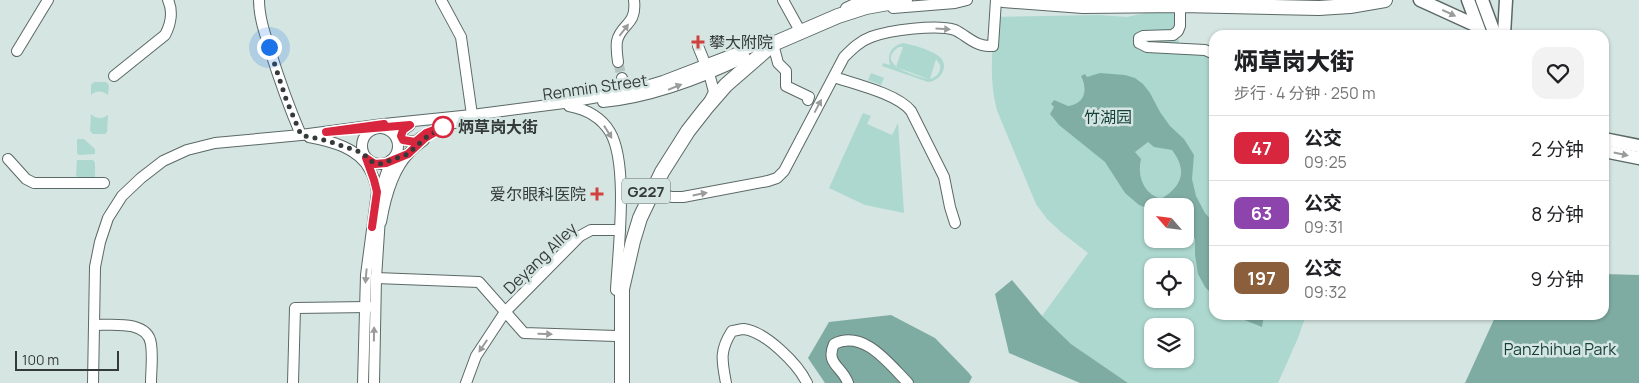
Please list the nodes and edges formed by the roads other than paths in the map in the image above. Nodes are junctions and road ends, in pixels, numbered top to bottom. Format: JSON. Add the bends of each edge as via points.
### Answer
{"nodes":[{"id":1,"x":48,"y":0,"type":"edge"},
{"id":2,"x":168,"y":0,"type":"edge"},
{"id":3,"x":259,"y":0,"type":"edge"},
{"id":4,"x":441,"y":0,"type":"edge"},
{"id":5,"x":634,"y":0,"type":"edge"},
{"id":6,"x":783,"y":0,"type":"edge"},
{"id":7,"x":863,"y":0,"type":"edge"},
{"id":8,"x":881,"y":0,"type":"edge"},
{"id":9,"x":905,"y":0,"type":"edge"},
{"id":10,"x":967,"y":0,"type":"edge"},
{"id":11,"x":996,"y":0,"type":"edge"},
{"id":12,"x":1003,"y":0,"type":"edge"},
{"id":13,"x":1053,"y":0,"type":"edge"},
{"id":14,"x":1344,"y":0,"type":"edge"},
{"id":15,"x":1385,"y":0,"type":"edge"},
{"id":16,"x":1420,"y":0,"type":"edge"},
{"id":17,"x":1468,"y":0,"type":"edge"},
{"id":18,"x":1482,"y":0,"type":"edge"},
{"id":19,"x":1506,"y":0,"type":"edge"},
{"id":20,"x":1085,"y":1,"type":"edge"},
{"id":21,"x":1176,"y":1,"type":"edge"},
{"id":22,"x":1310,"y":1,"type":"edge"},
{"id":23,"x":1121,"y":2,"type":"edge"},
{"id":24,"x":837,"y":14,"type":"junction"},
{"id":25,"x":800,"y":28,"type":"junction"},
{"id":26,"x":1477,"y":30,"type":"edge"},
{"id":27,"x":1479,"y":30,"type":"edge"},
{"id":28,"x":1493,"y":30,"type":"edge"},
{"id":29,"x":1504,"y":30,"type":"edge"},
{"id":30,"x":771,"y":42,"type":"junction"},
{"id":31,"x":698,"y":46,"type":"dead end"},
{"id":32,"x":17,"y":51,"type":"dead end"},
{"id":33,"x":758,"y":51,"type":"junction"},
{"id":34,"x":1209,"y":52,"type":"edge"},
{"id":35,"x":618,"y":62,"type":"tunnel mouth"},
{"id":36,"x":708,"y":69,"type":"junction"},
{"id":37,"x":114,"y":76,"type":"dead end"},
{"id":38,"x":834,"y":76,"type":"junction"},
{"id":39,"x":622,"y":78,"type":"tunnel mouth"},
{"id":40,"x":626,"y":92,"type":"junction"},
{"id":41,"x":714,"y":92,"type":"junction"},
{"id":42,"x":808,"y":100,"type":"dead end"},
{"id":43,"x":568,"y":106,"type":"junction"},
{"id":44,"x":706,"y":108,"type":"junction"},
{"id":45,"x":472,"y":117,"type":"junction"},
{"id":46,"x":410,"y":125,"type":"junction"},
{"id":47,"x":445,"y":126,"type":"junction"},
{"id":48,"x":377,"y":128,"type":"junction"},
{"id":49,"x":341,"y":131,"type":"junction"},
{"id":50,"x":301,"y":135,"type":"junction"},
{"id":51,"x":327,"y":136,"type":"junction"},
{"id":52,"x":317,"y":138,"type":"junction"},
{"id":53,"x":1609,"y":140,"type":"edge"},
{"id":54,"x":344,"y":146,"type":"junction"},
{"id":55,"x":1639,"y":146,"type":"edge"},
{"id":56,"x":1609,"y":152,"type":"edge"},
{"id":57,"x":408,"y":154,"type":"junction"},
{"id":58,"x":1639,"y":158,"type":"edge"},
{"id":59,"x":8,"y":159,"type":"dead end"},
{"id":60,"x":366,"y":160,"type":"junction"},
{"id":61,"x":391,"y":160,"type":"junction"},
{"id":62,"x":104,"y":183,"type":"dead end"},
{"id":63,"x":652,"y":192,"type":"junction"},
{"id":64,"x":955,"y":223,"type":"dead end"},
{"id":65,"x":376,"y":229,"type":"junction"},
{"id":66,"x":620,"y":230,"type":"junction"},
{"id":67,"x":376,"y":278,"type":"junction"},
{"id":68,"x":616,"y":290,"type":"junction"},
{"id":69,"x":370,"y":307,"type":"junction"},
{"id":70,"x":505,"y":312,"type":"junction"},
{"id":71,"x":94,"y":325,"type":"junction"},
{"id":72,"x":616,"y":336,"type":"junction"},
{"id":73,"x":94,"y":383,"type":"edge"},
{"id":74,"x":151,"y":383,"type":"edge"},
{"id":75,"x":293,"y":383,"type":"edge"},
{"id":76,"x":363,"y":383,"type":"edge"},
{"id":77,"x":374,"y":383,"type":"edge"},
{"id":78,"x":466,"y":383,"type":"edge"},
{"id":79,"x":616,"y":383,"type":"edge"},
{"id":80,"x":622,"y":383,"type":"edge"},
{"id":81,"x":726,"y":383,"type":"edge"},
{"id":82,"x":807,"y":383,"type":"edge"},
{"id":83,"x":848,"y":383,"type":"edge"},
{"id":84,"x":908,"y":383,"type":"edge"}],
"edges":[{"from":1,"to":32,"type":"street"},
{"from":2,"to":37,"type":"street","via":[[171,12],[165,35]]},
{"from":3,"to":50,"type":"street","via":[[264,30]]},
{"from":4,"to":45,"type":"street","via":[[462,37]]},
{"from":35,"to":5,"type":"street","one_way":true,"via":[[617,39],[633,17]]},
{"from":6,"to":25,"type":"street"},
{"from":7,"to":24,"type":"street","number":"G227"},
{"from":8,"to":24,"type":"highway","number":"G227"},
{"from":9,"to":24,"type":"highway","number":"G227"},
{"from":10,"to":24,"type":"street","number":"G227"},
{"from":38,"to":11,"type":"street","one_way":true,"via":[[844,57],[856,45],[892,32],[946,28],[980,45],[993,46]]},
{"from":12,"to":23,"type":"highway","via":[[1083,6]]},
{"from":13,"to":20,"type":"highway"},
{"from":14,"to":22,"type":"highway"},
{"from":15,"to":21,"type":"highway","via":[[1319,8]]},
{"from":16,"to":26,"type":"main road","one_way":true},
{"from":17,"to":27,"type":"main road"},
{"from":18,"to":28,"type":"main road"},
{"from":19,"to":29,"type":"main road"},
{"from":20,"to":23,"type":"highway"},
{"from":21,"to":22,"type":"highway"},
{"from":21,"to":23,"type":"highway"},
{"from":21,"to":34,"type":"street","via":[[1178,32],[1143,36],[1139,43]]},
{"from":24,"to":25,"type":"highway","number":"G227"},
{"from":24,"to":30,"type":"highway","number":"G227"},
{"from":25,"to":30,"type":"highway","number":"G227"},
{"from":30,"to":33,"type":"highway","number":"G227"},
{"from":30,"to":36,"type":"street","name":"Renmin Street"},
{"from":30,"to":42,"type":"street","via":[[778,63],[786,71],[786,86],[809,97]]},
{"from":30,"to":44,"type":"highway","number":"G227"},
{"from":31,"to":36,"type":"street"},
{"from":33,"to":36,"type":"street","name":"Renmin Street"},
{"from":33,"to":41,"type":"highway","number":"G227"},
{"from":36,"to":40,"type":"street","name":"Renmin Street"},
{"from":36,"to":41,"type":"street"},
{"from":43,"to":36,"type":"street","name":"Renmin Street","one_way":true,"via":[[628,100],[665,90]]},
{"from":63,"to":38,"type":"street","one_way":true,"via":[[683,197],[776,178],[784,171]]},
{"from":38,"to":64,"type":"street","via":[[891,97],[912,111],[944,177]]},
{"from":39,"to":40,"type":"street"},
{"from":40,"to":45,"type":"street","name":"Renmin Street"},
{"from":41,"to":44,"type":"street"},
{"from":41,"to":68,"type":"highway","number":"G227","via":[[684,127],[656,170],[627,240]]},
{"from":43,"to":45,"type":"street","name":"Renmin Street"},
{"from":43,"to":66,"type":"street","one_way":true,"via":[[595,116],[615,144],[620,168]]},
{"from":44,"to":63,"type":"highway","number":"G227","via":[[674,151]]},
{"from":45,"to":46,"type":"street"},
{"from":45,"to":47,"type":"street"},
{"from":45,"to":51,"type":"street","via":[[384,124]]},
{"from":46,"to":47,"type":"street","via":[[401,136],[403,140],[412,142]]},
{"from":46,"to":48,"type":"street"},
{"from":47,"to":57,"type":"street"},
{"from":48,"to":49,"type":"street"},
{"from":48,"to":60,"type":"street","via":[[362,143]]},
{"from":48,"to":61,"type":"street","via":[[388,130],[396,138],[397,150]]},
{"from":49,"to":51,"type":"street"},
{"from":49,"to":52,"type":"street","via":[[356,133],[358,141],[350,144]]},
{"from":50,"to":51,"type":"street"},
{"from":50,"to":52,"type":"street"},
{"from":50,"to":71,"type":"street","via":[[187,150],[163,161],[141,178],[122,196],[108,218],[100,242],[95,267]]},
{"from":51,"to":52,"type":"street"},
{"from":51,"to":54,"type":"street"},
{"from":53,"to":55,"type":"main road"},
{"from":54,"to":60,"type":"street"},
{"from":54,"to":60,"type":"street"},
{"from":56,"to":58,"type":"main road","one_way":true},
{"from":57,"to":61,"type":"street"},
{"from":57,"to":65,"type":"street","via":[[388,191]]},
{"from":59,"to":62,"type":"street","via":[[34,183]]},
{"from":60,"to":61,"type":"street","via":[[375,164]]},
{"from":60,"to":65,"type":"street","via":[[377,192]]},
{"from":61,"to":65,"type":"street"},
{"from":63,"to":80,"type":"highway","number":"G227","via":[[633,241],[622,289]]},
{"from":65,"to":67,"type":"street"},
{"from":65,"to":69,"type":"street","one_way":true,"via":[[366,275]]},
{"from":66,"to":68,"type":"street"},
{"from":66,"to":70,"type":"street","name":"Deyang Alley","via":[[591,230],[580,236]]},
{"from":67,"to":69,"type":"street"},
{"from":67,"to":70,"type":"street","name":"Deyang Alley","via":[[479,282]]},
{"from":68,"to":72,"type":"highway","number":"G227"},
{"from":69,"to":75,"type":"street","via":[[295,308]]},
{"from":69,"to":76,"type":"street"},
{"from":77,"to":69,"type":"street","one_way":true},
{"from":70,"to":72,"type":"street","one_way":true,"via":[[524,333]]},
{"from":70,"to":78,"type":"street","one_way":true,"via":[[476,356]]},
{"from":71,"to":73,"type":"street"},
{"from":71,"to":74,"type":"street","via":[[134,326],[146,332],[151,342]]},
{"from":72,"to":79,"type":"highway","number":"G227"},
{"from":81,"to":82,"type":"street","via":[[722,359],[724,343],[732,331],[743,329],[777,348]]},
{"from":83,"to":84,"type":"street","via":[[830,352],[834,344],[842,340],[868,346]]}]}
